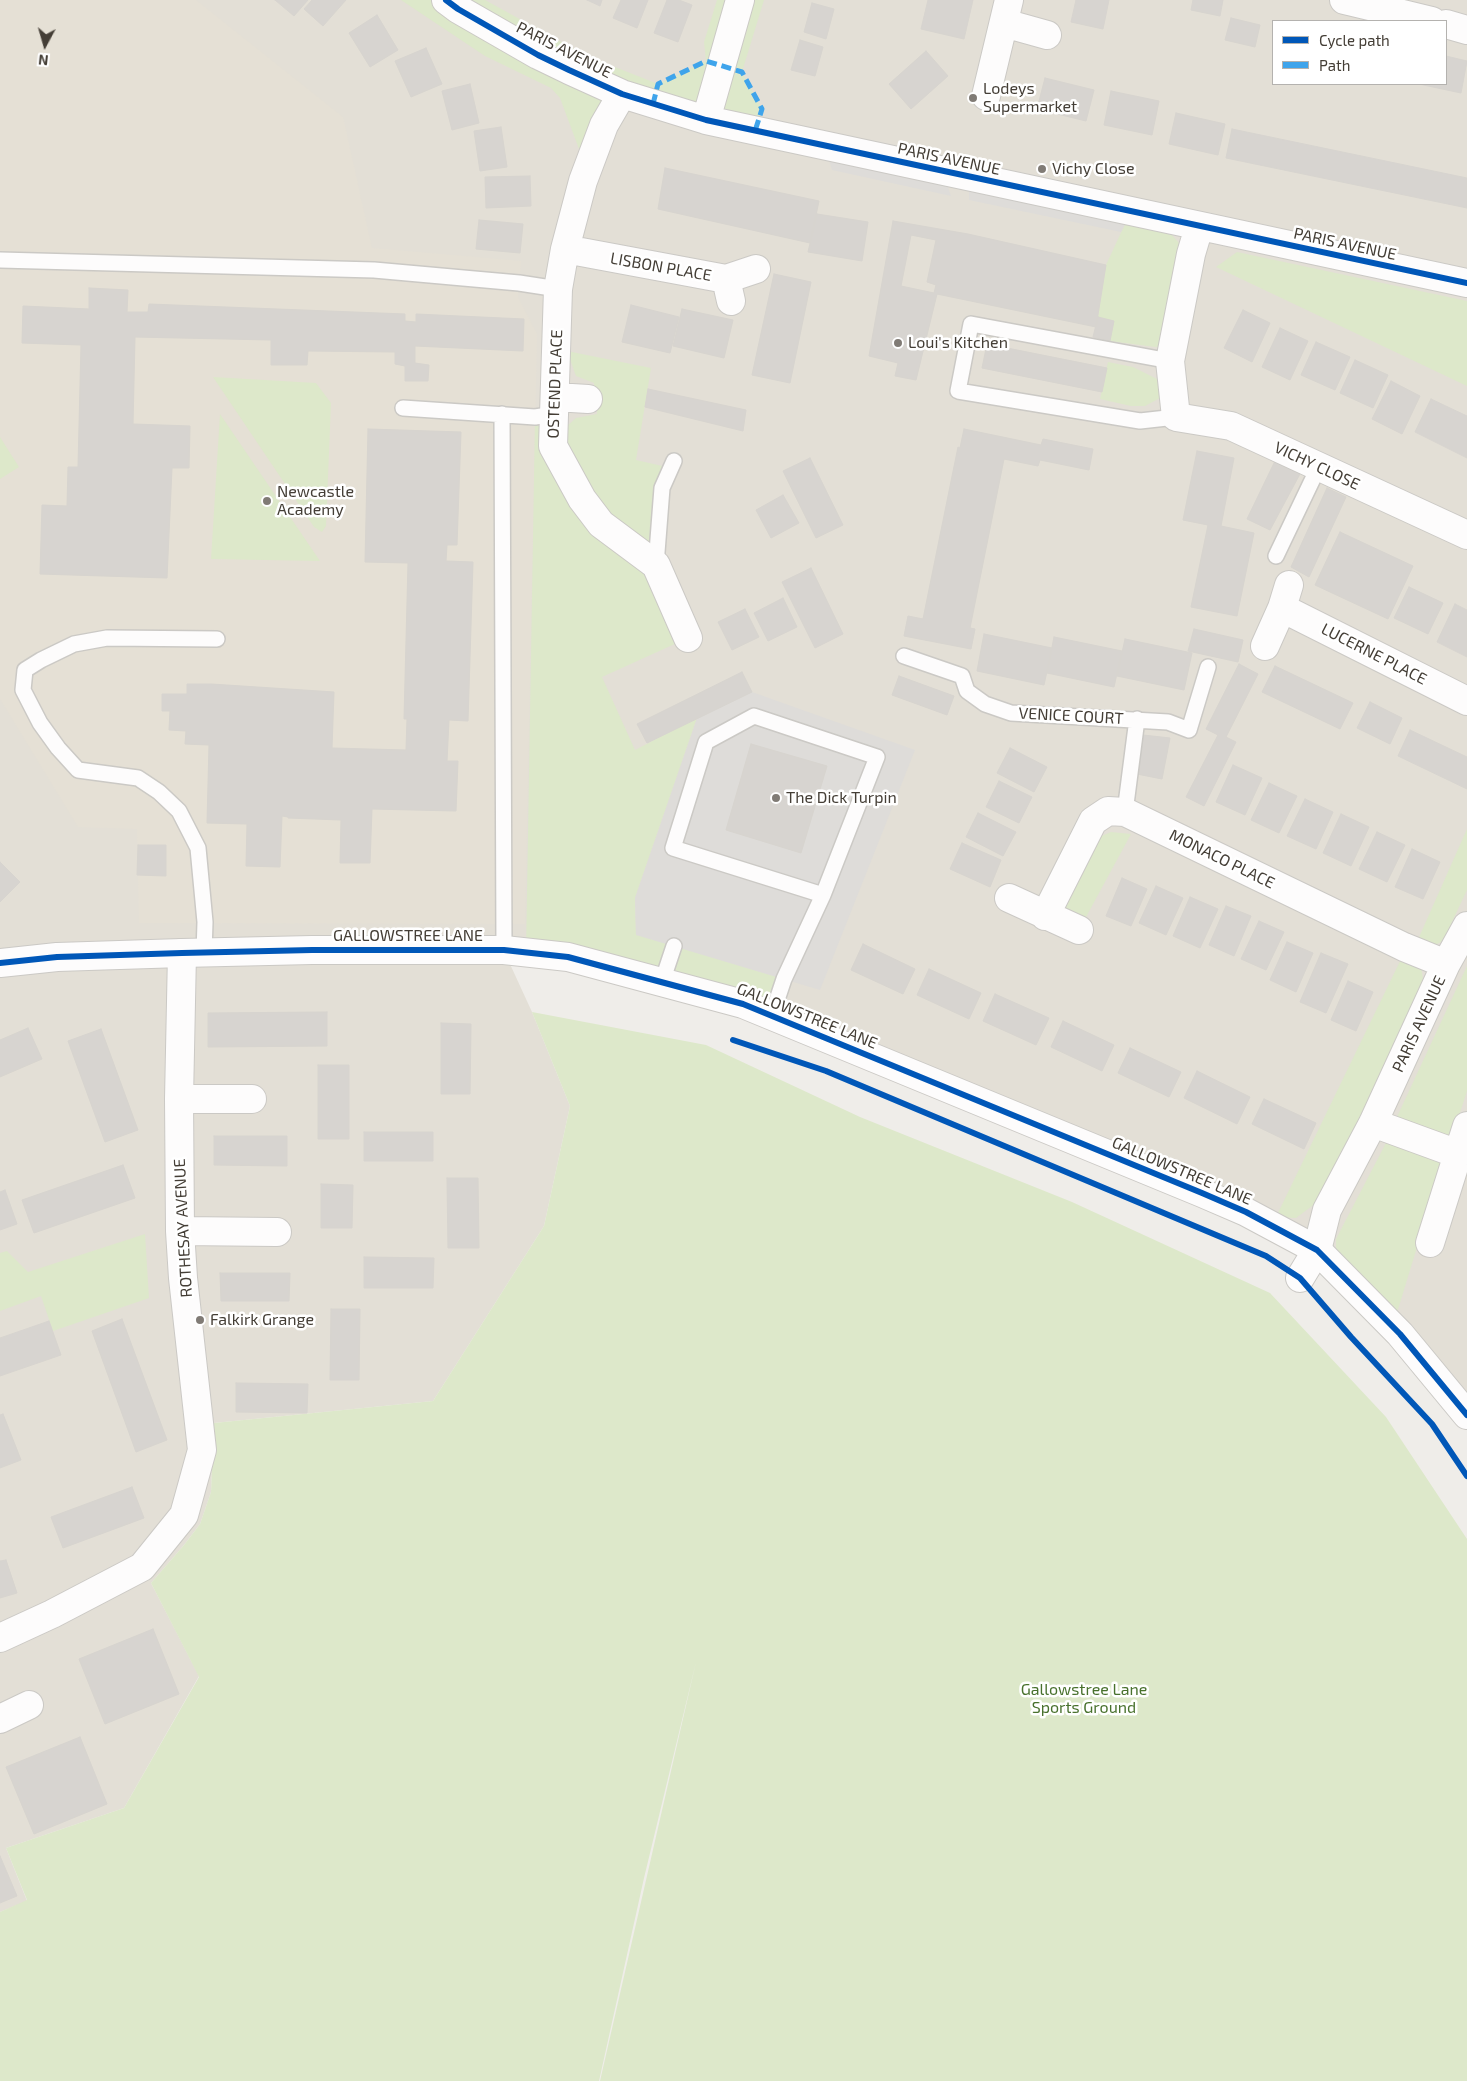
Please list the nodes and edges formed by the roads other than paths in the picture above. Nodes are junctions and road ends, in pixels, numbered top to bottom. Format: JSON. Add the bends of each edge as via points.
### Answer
{"nodes":[{"id":1,"x":446,"y":0,"type":"edge"},
{"id":2,"x":740,"y":0,"type":"edge"},
{"id":3,"x":1344,"y":0,"type":"edge"},
{"id":4,"x":1007,"y":12,"type":"edge"},
{"id":5,"x":1428,"y":20,"type":"edge"},
{"id":6,"x":1447,"y":24,"type":"edge"},
{"id":7,"x":1467,"y":30,"type":"edge"},
{"id":8,"x":1047,"y":35,"type":"dead end"},
{"id":9,"x":622,"y":94,"type":"junction"},
{"id":10,"x":986,"y":96,"type":"dead end"},
{"id":11,"x":706,"y":120,"type":"junction"},
{"id":12,"x":1198,"y":227,"type":"junction"},
{"id":13,"x":566,"y":249,"type":"junction"},
{"id":14,"x":0,"y":260,"type":"edge"},
{"id":15,"x":756,"y":269,"type":"dead end"},
{"id":16,"x":1467,"y":283,"type":"edge"},
{"id":17,"x":558,"y":289,"type":"junction"},
{"id":18,"x":1170,"y":361,"type":"junction"},
{"id":19,"x":588,"y":399,"type":"dead end"},
{"id":20,"x":555,"y":405,"type":"junction"},
{"id":21,"x":403,"y":408,"type":"dead end"},
{"id":22,"x":502,"y":414,"type":"junction"},
{"id":23,"x":1176,"y":417,"type":"junction"},
{"id":24,"x":674,"y":461,"type":"dead end"},
{"id":25,"x":1319,"y":466,"type":"junction"},
{"id":26,"x":1467,"y":535,"type":"edge"},
{"id":27,"x":1276,"y":556,"type":"dead end"},
{"id":28,"x":656,"y":565,"type":"junction"},
{"id":29,"x":688,"y":638,"type":"dead end"},
{"id":30,"x":217,"y":639,"type":"dead end"},
{"id":31,"x":1265,"y":646,"type":"dead end"},
{"id":32,"x":904,"y":656,"type":"dead end"},
{"id":33,"x":1208,"y":667,"type":"dead end"},
{"id":34,"x":1467,"y":701,"type":"edge"},
{"id":35,"x":1137,"y":720,"type":"junction"},
{"id":36,"x":1125,"y":812,"type":"junction"},
{"id":37,"x":823,"y":895,"type":"junction"},
{"id":38,"x":1009,"y":898,"type":"dead end"},
{"id":39,"x":1045,"y":916,"type":"junction"},
{"id":40,"x":1467,"y":926,"type":"edge"},
{"id":41,"x":1079,"y":930,"type":"dead end"},
{"id":42,"x":674,"y":946,"type":"dead end"},
{"id":43,"x":504,"y":950,"type":"junction"},
{"id":44,"x":193,"y":953,"type":"junction"},
{"id":45,"x":0,"y":963,"type":"edge"},
{"id":46,"x":1446,"y":964,"type":"junction"},
{"id":47,"x":662,"y":982,"type":"junction"},
{"id":48,"x":772,"y":1016,"type":"junction"},
{"id":49,"x":179,"y":1099,"type":"junction"},
{"id":50,"x":252,"y":1099,"type":"dead end"},
{"id":51,"x":1373,"y":1123,"type":"junction"},
{"id":52,"x":1467,"y":1126,"type":"edge"},
{"id":53,"x":1458,"y":1154,"type":"junction"},
{"id":54,"x":180,"y":1230,"type":"junction"},
{"id":55,"x":277,"y":1232,"type":"dead end"},
{"id":56,"x":1430,"y":1243,"type":"dead end"},
{"id":57,"x":1317,"y":1250,"type":"junction"},
{"id":58,"x":1300,"y":1278,"type":"dead end"},
{"id":59,"x":1467,"y":1414,"type":"edge"},
{"id":60,"x":0,"y":1638,"type":"edge"},
{"id":61,"x":29,"y":1705,"type":"dead end"},
{"id":62,"x":0,"y":1719,"type":"edge"}],
"edges":[{"from":1,"to":9,"type":"street","name":"PARIS AVENUE","via":[[538,55]]},
{"from":2,"to":11,"type":"street"},
{"from":3,"to":5,"type":"street"},
{"from":4,"to":8,"type":"street"},
{"from":4,"to":10,"type":"street"},
{"from":6,"to":7,"type":"street"},
{"from":9,"to":11,"type":"street","name":"PARIS AVENUE"},
{"from":9,"to":13,"type":"street","name":"OSTEND PLACE","via":[[604,125],[583,181]]},
{"from":11,"to":12,"type":"street","name":"PARIS AVENUE"},
{"from":12,"to":16,"type":"street","name":"PARIS AVENUE"},
{"from":12,"to":18,"type":"street"},
{"from":13,"to":15,"type":"street","name":"LISBON PLACE","via":[[729,290]]},
{"from":13,"to":17,"type":"street","name":"OSTEND PLACE"},
{"from":14,"to":17,"type":"lane","via":[[374,270]]},
{"from":17,"to":20,"type":"street","name":"OSTEND PLACE"},
{"from":18,"to":23,"type":"street"},
{"from":18,"to":23,"type":"lane","via":[[972,324],[958,391],[1140,421]]},
{"from":19,"to":20,"type":"street"},
{"from":20,"to":22,"type":"lane","via":[[535,416]]},
{"from":20,"to":28,"type":"street","name":"OSTEND PLACE","via":[[552,446],[582,499],[602,524]]},
{"from":21,"to":22,"type":"lane"},
{"from":22,"to":43,"type":"lane"},
{"from":23,"to":25,"type":"street","name":"VICHY CLOSE","via":[[1231,426]]},
{"from":24,"to":28,"type":"lane","via":[[662,488]]},
{"from":25,"to":26,"type":"street","name":"VICHY CLOSE"},
{"from":25,"to":27,"type":"lane"},
{"from":28,"to":29,"type":"street","name":"OSTEND PLACE"},
{"from":30,"to":44,"type":"lane","via":[[107,638],[74,644],[25,670],[23,690],[40,723],[78,770],[138,778],[179,811],[198,848],[205,922]]},
{"from":31,"to":34,"type":"street","name":"LUCERNE PLACE","via":[[1285,597]]},
{"from":32,"to":35,"type":"lane","name":"VENICE COURT","via":[[962,676],[967,691],[985,704],[1011,713]]},
{"from":33,"to":35,"type":"lane","name":"VENICE COURT","via":[[1189,730],[1168,722]]},
{"from":35,"to":36,"type":"lane","name":"VENICE COURT"},
{"from":36,"to":39,"type":"street","via":[[1108,811],[1094,821]]},
{"from":36,"to":46,"type":"street","name":"MONACO PLACE","via":[[1404,947]]},
{"from":37,"to":37,"type":"lane","via":[[877,756],[754,716],[706,742],[673,848]]},
{"from":37,"to":48,"type":"lane","via":[[784,979]]},
{"from":38,"to":39,"type":"street"},
{"from":39,"to":41,"type":"street"},
{"from":40,"to":46,"type":"street","name":"PARIS AVENUE"},
{"from":42,"to":47,"type":"lane"},
{"from":43,"to":44,"type":"street","name":"GALLOWSTREE LANE"},
{"from":43,"to":47,"type":"street","name":"GALLOWSTREE LANE","via":[[568,957]]},
{"from":44,"to":45,"type":"street","name":"GALLOWSTREE LANE","via":[[57,957]]},
{"from":44,"to":49,"type":"street","name":"ROTHESAY AVENUE"},
{"from":46,"to":51,"type":"street","name":"PARIS AVENUE"},
{"from":47,"to":48,"type":"street","name":"GALLOWSTREE LANE","via":[[743,1004]]},
{"from":48,"to":57,"type":"street","name":"GALLOWSTREE LANE","via":[[1202,1193],[1246,1212]]},
{"from":49,"to":50,"type":"street"},
{"from":49,"to":54,"type":"street","name":"ROTHESAY AVENUE"},
{"from":51,"to":53,"type":"street"},
{"from":51,"to":57,"type":"street","name":"PARIS AVENUE","via":[[1327,1210]]},
{"from":52,"to":53,"type":"street"},
{"from":53,"to":56,"type":"street"},
{"from":54,"to":55,"type":"street"},
{"from":54,"to":60,"type":"street","name":"ROTHESAY AVENUE","via":[[202,1450],[184,1515],[142,1567]]},
{"from":57,"to":58,"type":"street","name":"PARIS AVENUE"},
{"from":57,"to":59,"type":"street","name":"GALLOWSTREE LANE","via":[[1400,1334]]},
{"from":61,"to":62,"type":"street"}]}
